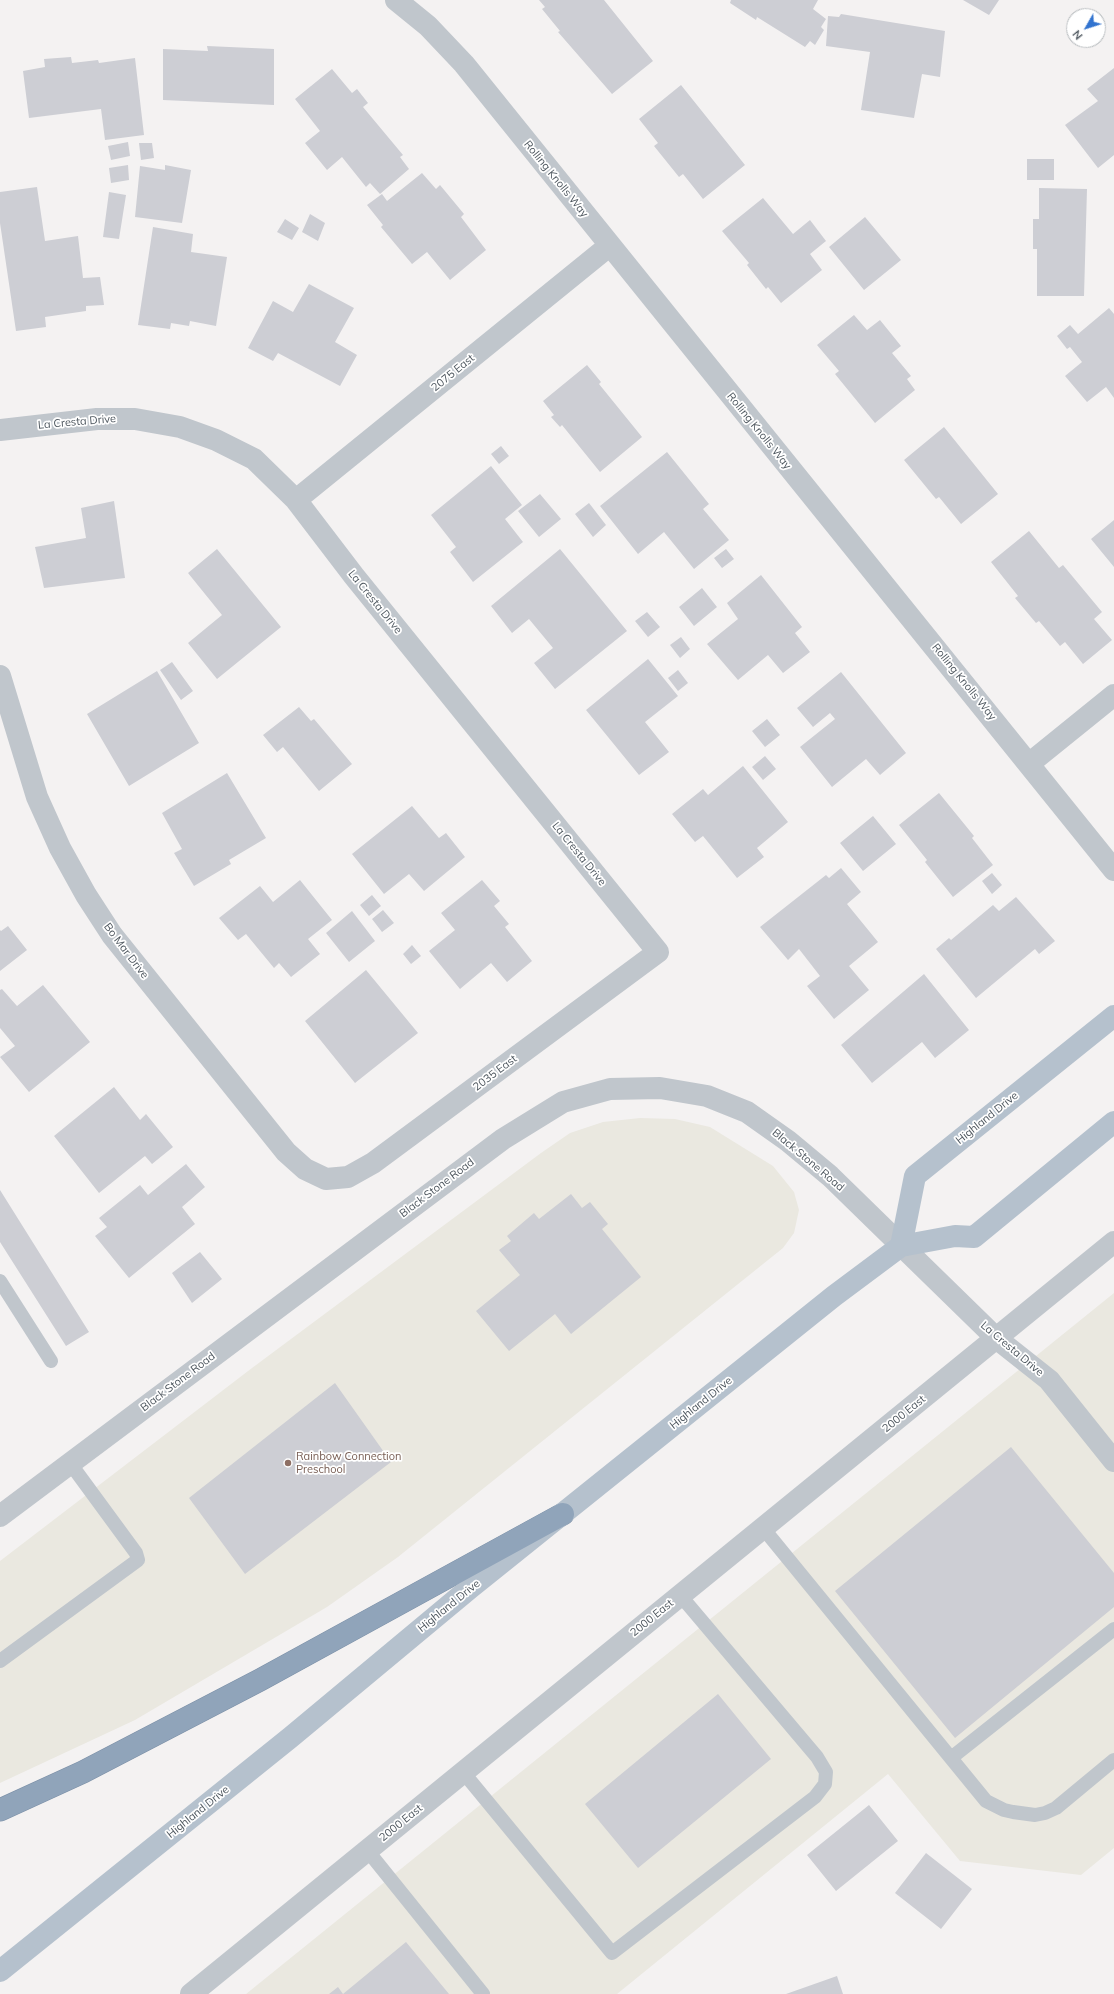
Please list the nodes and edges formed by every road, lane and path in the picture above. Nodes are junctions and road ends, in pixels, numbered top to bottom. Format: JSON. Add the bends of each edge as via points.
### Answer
{"nodes":[{"id":1,"x":396,"y":0,"type":"edge"},
{"id":2,"x":609,"y":246,"type":"junction"},
{"id":3,"x":0,"y":430,"type":"edge"},
{"id":4,"x":296,"y":500,"type":"junction"},
{"id":5,"x":0,"y":676,"type":"edge"},
{"id":6,"x":1114,"y":695,"type":"edge"},
{"id":7,"x":1030,"y":763,"type":"junction"},
{"id":8,"x":1114,"y":870,"type":"edge"},
{"id":9,"x":658,"y":952,"type":"joint"},
{"id":10,"x":1114,"y":1016,"type":"edge"},
{"id":11,"x":1114,"y":1122,"type":"edge"},
{"id":12,"x":326,"y":1179,"type":"joint"},
{"id":13,"x":1114,"y":1242,"type":"edge"},
{"id":14,"x":901,"y":1246,"type":"junction"},
{"id":15,"x":0,"y":1281,"type":"edge"},
{"id":16,"x":996,"y":1338,"type":"junction"},
{"id":17,"x":51,"y":1361,"type":"dead end"},
{"id":18,"x":1114,"y":1461,"type":"edge"},
{"id":19,"x":70,"y":1463,"type":"junction"},
{"id":20,"x":562,"y":1514,"type":"junction"},
{"id":21,"x":0,"y":1516,"type":"edge"},
{"id":22,"x":763,"y":1528,"type":"junction"},
{"id":23,"x":680,"y":1595,"type":"junction"},
{"id":24,"x":1114,"y":1629,"type":"edge"},
{"id":25,"x":0,"y":1661,"type":"edge"},
{"id":26,"x":951,"y":1758,"type":"junction"},
{"id":27,"x":1114,"y":1760,"type":"edge"},
{"id":28,"x":463,"y":1772,"type":"junction"},
{"id":29,"x":0,"y":1810,"type":"edge"},
{"id":30,"x":367,"y":1850,"type":"junction"},
{"id":31,"x":0,"y":1971,"type":"edge"},
{"id":32,"x":191,"y":1994,"type":"edge"},
{"id":33,"x":483,"y":1994,"type":"edge"}],
"edges":[{"from":1,"to":2,"type":"street","name":"Rolling Knolls Way","via":[[428,26],[464,64]]},
{"from":2,"to":4,"type":"street","name":"2075 East"},
{"from":2,"to":7,"type":"street","name":"Rolling Knolls Way"},
{"from":3,"to":4,"type":"street","name":"La Cresta Drive","via":[[97,419],[134,419],[180,427],[216,440],[254,459]]},
{"from":4,"to":9,"type":"street","name":"La Cresta Drive","via":[[354,576]]},
{"from":5,"to":12,"type":"street","name":"Bo Mar Drive","via":[[37,797],[60,848],[86,895],[112,935],[286,1152],[305,1169]]},
{"from":6,"to":7,"type":"street"},
{"from":7,"to":8,"type":"street","name":"Rolling Knolls Way"},
{"from":9,"to":12,"type":"street","name":"2035 East","via":[[373,1163],[348,1177]]},
{"from":10,"to":14,"type":"main road","name":"Highland Drive","via":[[915,1176]]},
{"from":11,"to":14,"type":"main road","name":"Highland Drive","via":[[974,1237],[955,1236]]},
{"from":13,"to":16,"type":"street","name":"2000 East"},
{"from":14,"to":16,"type":"street","name":"La Cresta Drive"},
{"from":14,"to":19,"type":"street","name":"Black Stone Road","via":[[818,1166],[747,1112],[707,1096],[660,1088],[610,1089],[563,1102],[503,1139]]},
{"from":14,"to":20,"type":"main road","name":"Highland Drive","via":[[834,1296]]},
{"from":15,"to":17,"type":"lane"},
{"from":16,"to":18,"type":"street","name":"La Cresta Drive","via":[[1049,1380]]},
{"from":16,"to":22,"type":"street","name":"2000 East"},
{"from":19,"to":21,"type":"street","name":"Black Stone Road"},
{"from":19,"to":25,"type":"lane","via":[[136,1553],[138,1560]]},
{"from":20,"to":29,"type":"highway","via":[[252,1684],[83,1772]]},
{"from":20,"to":31,"type":"main road","name":"Highland Drive","via":[[291,1737]]},
{"from":22,"to":23,"type":"street","name":"2000 East"},
{"from":22,"to":26,"type":"lane"},
{"from":23,"to":28,"type":"street","name":"2000 East"},
{"from":23,"to":28,"type":"lane","via":[[826,1772],[825,1784],[815,1797],[612,1953]]},
{"from":24,"to":26,"type":"lane"},
{"from":26,"to":27,"type":"lane","via":[[986,1801],[1004,1810],[1035,1815],[1056,1808]]},
{"from":28,"to":30,"type":"street","name":"2000 East"},
{"from":30,"to":32,"type":"street","name":"2000 East"},
{"from":30,"to":33,"type":"lane"}]}
